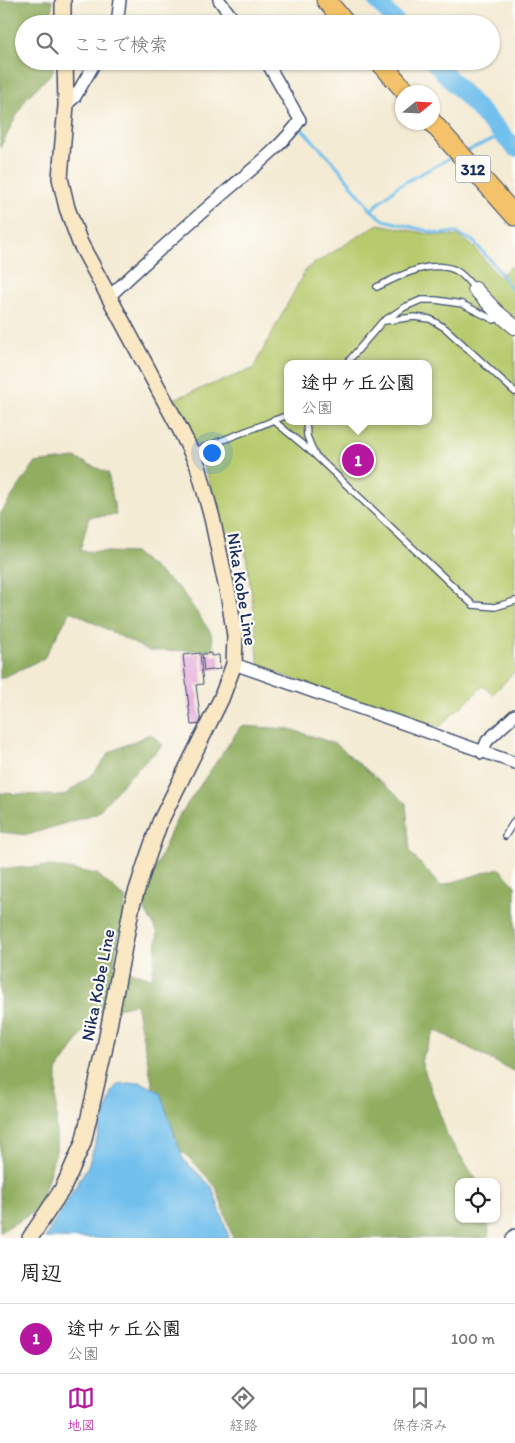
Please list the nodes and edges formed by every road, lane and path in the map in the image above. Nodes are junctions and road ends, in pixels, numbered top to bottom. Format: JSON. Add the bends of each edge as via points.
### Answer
{"nodes":[{"id":1,"x":63,"y":0,"type":"edge"},
{"id":2,"x":120,"y":0,"type":"edge"},
{"id":3,"x":219,"y":0,"type":"edge"},
{"id":4,"x":326,"y":0,"type":"edge"},
{"id":5,"x":64,"y":15,"type":"edge"},
{"id":6,"x":118,"y":15,"type":"edge"},
{"id":7,"x":230,"y":15,"type":"edge"},
{"id":8,"x":338,"y":15,"type":"edge"},
{"id":9,"x":65,"y":70,"type":"edge"},
{"id":10,"x":91,"y":70,"type":"edge"},
{"id":11,"x":271,"y":70,"type":"edge"},
{"id":12,"x":387,"y":70,"type":"edge"},
{"id":13,"x":400,"y":85,"type":"edge"},
{"id":14,"x":66,"y":105,"type":"junction"},
{"id":15,"x":439,"y":130,"type":"edge"},
{"id":16,"x":515,"y":216,"type":"edge"},
{"id":17,"x":376,"y":286,"type":"dead end"},
{"id":18,"x":475,"y":288,"type":"joint"},
{"id":19,"x":109,"y":296,"type":"junction"},
{"id":20,"x":502,"y":317,"type":"junction"},
{"id":21,"x":382,"y":322,"type":"junction"},
{"id":22,"x":515,"y":327,"type":"edge"},
{"id":23,"x":349,"y":360,"type":"edge"},
{"id":24,"x":515,"y":392,"type":"edge"},
{"id":25,"x":284,"y":416,"type":"edge"},
{"id":26,"x":273,"y":420,"type":"junction"},
{"id":27,"x":306,"y":425,"type":"edge"},
{"id":28,"x":192,"y":452,"type":"junction"},
{"id":29,"x":315,"y":456,"type":"junction"},
{"id":30,"x":515,"y":601,"type":"edge"},
{"id":31,"x":234,"y":664,"type":"junction"},
{"id":32,"x":515,"y":715,"type":"edge"},
{"id":33,"x":482,"y":753,"type":"junction"},
{"id":34,"x":515,"y":763,"type":"edge"},
{"id":35,"x":515,"y":820,"type":"edge"},
{"id":36,"x":506,"y":836,"type":"dead end"},
{"id":37,"x":515,"y":1235,"type":"edge"},
{"id":38,"x":30,"y":1238,"type":"edge"},
{"id":39,"x":512,"y":1238,"type":"edge"}],
"edges":[{"from":1,"to":5,"type":"main road"},
{"from":2,"to":6,"type":"street"},
{"from":3,"to":7,"type":"street"},
{"from":4,"to":8,"type":"highway"},
{"from":9,"to":14,"type":"main road","name":"Nika Kobe Line"},
{"from":10,"to":14,"type":"street","via":[[75,97]]},
{"from":11,"to":19,"type":"street","via":[[300,120],[292,132]]},
{"from":12,"to":13,"type":"highway"},
{"from":14,"to":19,"type":"main road","name":"Nika Kobe Line","via":[[60,178],[80,243]]},
{"from":15,"to":16,"type":"highway","number":"312"},
{"from":17,"to":18,"type":"lane","via":[[408,272],[446,267],[456,270]]},
{"from":18,"to":20,"type":"street"},
{"from":19,"to":28,"type":"main road","name":"Nika Kobe Line"},
{"from":20,"to":21,"type":"lane","via":[[494,320],[462,304],[421,300],[405,306]]},
{"from":20,"to":22,"type":"street"},
{"from":21,"to":23,"type":"lane"},
{"from":21,"to":24,"type":"lane","via":[[414,317],[430,319],[445,328]]},
{"from":25,"to":26,"type":"lane"},
{"from":26,"to":28,"type":"lane"},
{"from":26,"to":29,"type":"lane"},
{"from":27,"to":29,"type":"lane"},
{"from":28,"to":31,"type":"main road","name":"Nika Kobe Line","via":[[205,488],[229,599],[235,636]]},
{"from":29,"to":30,"type":"lane","via":[[473,605],[495,607]]},
{"from":31,"to":33,"type":"street"},
{"from":31,"to":38,"type":"main road","name":"Nika Kobe Line","via":[[221,699],[160,822],[132,905],[83,1143],[63,1188]]},
{"from":32,"to":33,"type":"street","via":[[487,741]]},
{"from":33,"to":34,"type":"street"},
{"from":35,"to":36,"type":"lane"},
{"from":37,"to":39,"type":"street"}]}
